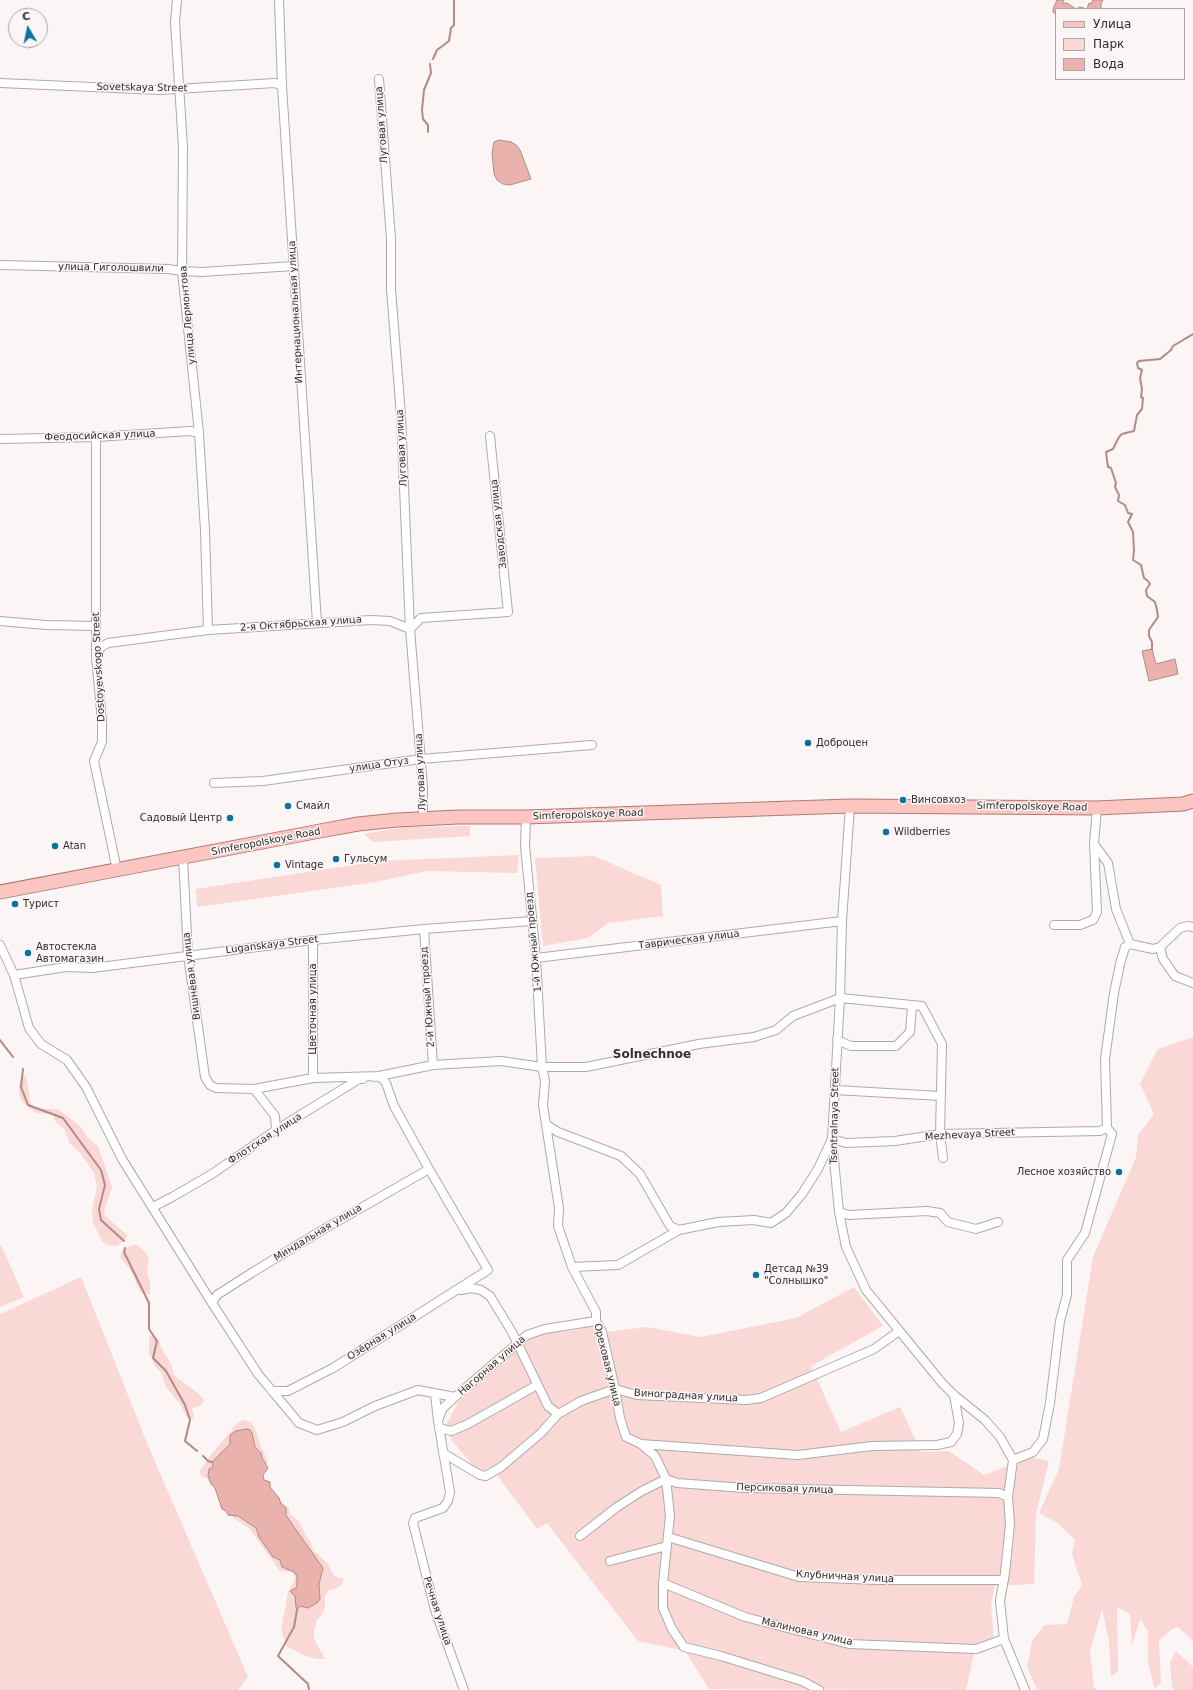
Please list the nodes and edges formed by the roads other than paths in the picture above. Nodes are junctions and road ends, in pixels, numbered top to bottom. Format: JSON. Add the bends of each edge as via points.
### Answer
{"nodes":[{"id":1,"x":177,"y":0,"type":"edge"},
{"id":2,"x":279,"y":0,"type":"edge"},
{"id":3,"x":378,"y":78,"type":"dead end"},
{"id":4,"x":0,"y":83,"type":"edge"},
{"id":5,"x":282,"y":86,"type":"junction"},
{"id":6,"x":180,"y":90,"type":"junction"},
{"id":7,"x":0,"y":265,"type":"edge"},
{"id":8,"x":294,"y":266,"type":"junction"},
{"id":9,"x":182,"y":271,"type":"junction"},
{"id":10,"x":199,"y":434,"type":"junction"},
{"id":11,"x":96,"y":436,"type":"junction"},
{"id":12,"x":490,"y":436,"type":"dead end"},
{"id":13,"x":0,"y":439,"type":"edge"},
{"id":14,"x":0,"y":621,"type":"edge"},
{"id":15,"x":317,"y":623,"type":"junction"},
{"id":16,"x":96,"y":626,"type":"junction"},
{"id":17,"x":410,"y":629,"type":"junction"},
{"id":18,"x":208,"y":630,"type":"junction"},
{"id":19,"x":96,"y":657,"type":"junction"},
{"id":20,"x":592,"y":745,"type":"dead end"},
{"id":21,"x":421,"y":759,"type":"junction"},
{"id":22,"x":214,"y":783,"type":"dead end"},
{"id":23,"x":1188,"y":803,"type":"edge"},
{"id":24,"x":850,"y":806,"type":"junction"},
{"id":25,"x":1097,"y":808,"type":"junction"},
{"id":26,"x":526,"y":817,"type":"junction"},
{"id":27,"x":423,"y":818,"type":"junction"},
{"id":28,"x":1094,"y":844,"type":"junction"},
{"id":29,"x":183,"y":858,"type":"junction"},
{"id":30,"x":117,"y":870,"type":"junction"},
{"id":31,"x":0,"y":892,"type":"edge"},
{"id":32,"x":532,"y":921,"type":"junction"},
{"id":33,"x":842,"y":921,"type":"junction"},
{"id":34,"x":1054,"y":925,"type":"dead end"},
{"id":35,"x":1193,"y":927,"type":"edge"},
{"id":36,"x":424,"y":929,"type":"junction"},
{"id":37,"x":313,"y":940,"type":"junction"},
{"id":38,"x":1130,"y":944,"type":"junction"},
{"id":39,"x":0,"y":945,"type":"edge"},
{"id":40,"x":1160,"y":947,"type":"junction"},
{"id":41,"x":188,"y":955,"type":"junction"},
{"id":42,"x":536,"y":958,"type":"junction"},
{"id":43,"x":14,"y":975,"type":"junction"},
{"id":44,"x":1193,"y":983,"type":"edge"},
{"id":45,"x":840,"y":998,"type":"junction"},
{"id":46,"x":912,"y":1006,"type":"junction"},
{"id":47,"x":837,"y":1040,"type":"junction"},
{"id":48,"x":433,"y":1066,"type":"junction"},
{"id":49,"x":542,"y":1067,"type":"junction"},
{"id":50,"x":379,"y":1076,"type":"junction"},
{"id":51,"x":313,"y":1078,"type":"junction"},
{"id":52,"x":254,"y":1089,"type":"junction"},
{"id":53,"x":835,"y":1090,"type":"junction"},
{"id":54,"x":941,"y":1096,"type":"junction"},
{"id":55,"x":547,"y":1125,"type":"junction"},
{"id":56,"x":1107,"y":1128,"type":"junction"},
{"id":57,"x":276,"y":1130,"type":"junction"},
{"id":58,"x":940,"y":1134,"type":"junction"},
{"id":59,"x":832,"y":1139,"type":"junction"},
{"id":60,"x":943,"y":1158,"type":"dead end"},
{"id":61,"x":429,"y":1169,"type":"junction"},
{"id":62,"x":153,"y":1207,"type":"junction"},
{"id":63,"x":838,"y":1212,"type":"junction"},
{"id":64,"x":998,"y":1222,"type":"dead end"},
{"id":65,"x":678,"y":1230,"type":"junction"},
{"id":66,"x":572,"y":1267,"type":"junction"},
{"id":67,"x":458,"y":1290,"type":"junction"},
{"id":68,"x":212,"y":1303,"type":"junction"},
{"id":69,"x":596,"y":1321,"type":"junction"},
{"id":70,"x":899,"y":1331,"type":"junction"},
{"id":71,"x":517,"y":1343,"type":"junction"},
{"id":72,"x":537,"y":1385,"type":"junction"},
{"id":73,"x":615,"y":1389,"type":"junction"},
{"id":74,"x":272,"y":1391,"type":"junction"},
{"id":75,"x":435,"y":1394,"type":"junction"},
{"id":76,"x":954,"y":1395,"type":"junction"},
{"id":77,"x":455,"y":1397,"type":"junction"},
{"id":78,"x":558,"y":1414,"type":"junction"},
{"id":79,"x":438,"y":1424,"type":"junction"},
{"id":80,"x":641,"y":1444,"type":"junction"},
{"id":81,"x":443,"y":1453,"type":"junction"},
{"id":82,"x":1013,"y":1460,"type":"junction"},
{"id":83,"x":666,"y":1479,"type":"junction"},
{"id":84,"x":1008,"y":1497,"type":"junction"},
{"id":85,"x":580,"y":1536,"type":"dead end"},
{"id":86,"x":668,"y":1537,"type":"junction"},
{"id":87,"x":667,"y":1546,"type":"junction"},
{"id":88,"x":610,"y":1561,"type":"dead end"},
{"id":89,"x":1004,"y":1580,"type":"junction"},
{"id":90,"x":663,"y":1583,"type":"junction"},
{"id":91,"x":1004,"y":1639,"type":"junction"},
{"id":92,"x":464,"y":1690,"type":"edge"},
{"id":93,"x":819,"y":1690,"type":"edge"},
{"id":94,"x":1025,"y":1690,"type":"edge"}],
"edges":[{"from":1,"to":6,"type":"street","name":"улица Лермонтова","via":[[175,22]]},
{"from":2,"to":5,"type":"street","name":"Интернациональная улица"},
{"from":3,"to":17,"type":"street","name":"Луговая улица","via":[[401,416]]},
{"from":4,"to":6,"type":"street","name":"Sovetskaya Street"},
{"from":5,"to":6,"type":"street","name":"Sovetskaya Street","via":[[275,83]]},
{"from":5,"to":8,"type":"street","name":"Интернациональная улица"},
{"from":6,"to":9,"type":"street","name":"улица Лермонтова","via":[[183,147]]},
{"from":7,"to":9,"type":"street","name":"улица Гиголошвили"},
{"from":8,"to":9,"type":"street","name":"улица Гиголошвили"},
{"from":8,"to":15,"type":"street","name":"Интернациональная улица"},
{"from":9,"to":10,"type":"street","name":"улица Лермонтова"},
{"from":10,"to":11,"type":"street","name":"Феодосийская улица","via":[[190,431]]},
{"from":10,"to":18,"type":"street","name":"улица Лермонтова"},
{"from":11,"to":13,"type":"street","name":"Феодосийская улица"},
{"from":11,"to":16,"type":"street","name":"Dostoyevskogo Street"},
{"from":12,"to":17,"type":"street","name":"Заводская улица","via":[[508,612],[421,618]]},
{"from":14,"to":16,"type":"street"},
{"from":15,"to":17,"type":"street","name":"2-я Октябрьская улица","via":[[390,621]]},
{"from":15,"to":18,"type":"street","name":"2-я Октябрьская улица"},
{"from":16,"to":19,"type":"street","name":"Dostoyevskogo Street"},
{"from":17,"to":21,"type":"street","name":"Луговая улица"},
{"from":18,"to":19,"type":"street","name":"2-я Октябрьская улица","via":[[108,643],[100,647]]},
{"from":19,"to":30,"type":"street","name":"Dostoyevskogo Street","via":[[102,742],[94,761]]},
{"from":20,"to":21,"type":"street","name":"улица Отуз"},
{"from":21,"to":22,"type":"street","name":"улица Отуз","via":[[263,781]]},
{"from":21,"to":27,"type":"street","name":"Луговая улица"},
{"from":23,"to":25,"type":"main road","name":"Simferopolskoye Road"},
{"from":24,"to":25,"type":"main road","name":"Simferopolskoye Road"},
{"from":24,"to":26,"type":"main road","name":"Simferopolskoye Road"},
{"from":24,"to":33,"type":"street","name":"Tsentralnaya Street"},
{"from":25,"to":28,"type":"street"},
{"from":26,"to":27,"type":"main road","name":"Simferopolskoye Road"},
{"from":26,"to":32,"type":"street","name":"1-й Южный проезд","via":[[525,846]]},
{"from":27,"to":29,"type":"main road","name":"Simferopolskoye Road","via":[[358,824]]},
{"from":28,"to":34,"type":"street","via":[[1097,912],[1093,920],[1080,925]]},
{"from":28,"to":38,"type":"street","via":[[1108,863],[1116,909]]},
{"from":29,"to":30,"type":"main road","name":"Simferopolskoye Road"},
{"from":29,"to":41,"type":"street","name":"Вишнёвая улица"},
{"from":30,"to":31,"type":"main road","name":"Simferopolskoye Road"},
{"from":32,"to":36,"type":"street","name":"Luganskaya Street"},
{"from":32,"to":42,"type":"street","name":"1-й Южный проезд"},
{"from":33,"to":42,"type":"street","name":"Таврическая улица"},
{"from":33,"to":45,"type":"street","name":"Tsentralnaya Street"},
{"from":35,"to":40,"type":"street","via":[[1180,928]]},
{"from":36,"to":37,"type":"street","name":"Luganskaya Street"},
{"from":36,"to":48,"type":"street","name":"2-й Южный проезд"},
{"from":37,"to":41,"type":"street","name":"Luganskaya Street"},
{"from":37,"to":51,"type":"street","name":"Цветочная улица"},
{"from":38,"to":40,"type":"street","via":[[1153,949]]},
{"from":38,"to":56,"type":"street","via":[[1126,947],[1120,964],[1105,1059]]},
{"from":39,"to":43,"type":"street"},
{"from":40,"to":44,"type":"street","via":[[1163,959],[1175,976]]},
{"from":41,"to":43,"type":"street","name":"Luganskaya Street","via":[[92,968],[66,967]]},
{"from":41,"to":52,"type":"street","name":"Вишнёвая улица","via":[[205,1076],[210,1085],[216,1088]]},
{"from":42,"to":49,"type":"street","name":"1-й Южный проезд"},
{"from":43,"to":62,"type":"street","via":[[29,1028],[41,1044],[67,1060],[86,1087],[122,1159]]},
{"from":45,"to":46,"type":"street"},
{"from":45,"to":47,"type":"street","name":"Tsentralnaya Street"},
{"from":45,"to":49,"type":"street","via":[[793,1016],[776,1030],[754,1037],[699,1044],[586,1067]]},
{"from":46,"to":47,"type":"street","via":[[910,1032],[896,1046],[851,1046]]},
{"from":46,"to":54,"type":"street","via":[[922,1006],[942,1044]]},
{"from":47,"to":53,"type":"street","name":"Tsentralnaya Street"},
{"from":48,"to":49,"type":"street","via":[[501,1061]]},
{"from":48,"to":50,"type":"street"},
{"from":49,"to":55,"type":"street","name":"Ореховая улица","via":[[545,1081],[543,1105]]},
{"from":50,"to":51,"type":"street"},
{"from":50,"to":57,"type":"street","name":"Флотская улица","via":[[359,1079]]},
{"from":50,"to":61,"type":"street","via":[[386,1083],[394,1106]]},
{"from":51,"to":52,"type":"street"},
{"from":52,"to":57,"type":"street","via":[[275,1116]]},
{"from":53,"to":54,"type":"street"},
{"from":53,"to":59,"type":"street","name":"Tsentralnaya Street"},
{"from":54,"to":58,"type":"street"},
{"from":55,"to":65,"type":"street","via":[[558,1132],[621,1156],[640,1174],[670,1226]]},
{"from":55,"to":66,"type":"street","name":"Ореховая улица","via":[[559,1208],[558,1226]]},
{"from":56,"to":58,"type":"street","name":"Mezhevaya Street","via":[[1100,1131]]},
{"from":56,"to":82,"type":"street","via":[[1112,1134],[1092,1211],[1085,1233],[1067,1260],[1067,1295],[1060,1321],[1043,1439],[1032,1452]]},
{"from":57,"to":62,"type":"street","name":"Флотская улица","via":[[212,1174]]},
{"from":58,"to":59,"type":"street","name":"Mezhevaya Street","via":[[895,1141],[846,1143]]},
{"from":58,"to":60,"type":"street"},
{"from":59,"to":63,"type":"street","name":"Tsentralnaya Street"},
{"from":59,"to":65,"type":"street","via":[[818,1169],[802,1194],[786,1213],[771,1222],[718,1222]]},
{"from":61,"to":67,"type":"street","name":"Озёрная улица","via":[[488,1270]]},
{"from":61,"to":68,"type":"street","name":"Миндальная улица","via":[[253,1272],[217,1295]]},
{"from":62,"to":68,"type":"street"},
{"from":63,"to":64,"type":"street","via":[[849,1215],[927,1211],[940,1213],[948,1222],[976,1229]]},
{"from":63,"to":70,"type":"street","name":"Tsentralnaya Street","via":[[846,1247],[866,1290]]},
{"from":65,"to":66,"type":"street","via":[[618,1265]]},
{"from":66,"to":69,"type":"street","name":"Ореховая улица","via":[[596,1312]]},
{"from":67,"to":71,"type":"street","via":[[471,1288],[481,1290],[490,1296]]},
{"from":67,"to":74,"type":"street","name":"Озёрная улица","via":[[333,1368],[288,1391]]},
{"from":68,"to":74,"type":"street"},
{"from":69,"to":71,"type":"street","name":"Нагорная улица","via":[[545,1329],[527,1335]]},
{"from":69,"to":73,"type":"street","name":"Ореховая улица","via":[[602,1332]]},
{"from":70,"to":73,"type":"street","name":"Виноградная улица","via":[[874,1349],[761,1398],[746,1400],[637,1395]]},
{"from":70,"to":76,"type":"street","name":"Tsentralnaya Street"},
{"from":71,"to":72,"type":"street"},
{"from":71,"to":77,"type":"street","name":"Нагорная улица"},
{"from":72,"to":78,"type":"street","via":[[548,1406]]},
{"from":72,"to":79,"type":"street","via":[[452,1431]]},
{"from":73,"to":78,"type":"street","via":[[581,1401]]},
{"from":73,"to":80,"type":"street","name":"Ореховая улица","via":[[626,1437]]},
{"from":74,"to":75,"type":"street","name":"Нагорная улица","via":[[299,1423],[317,1430],[343,1422],[375,1406],[418,1390]]},
{"from":75,"to":77,"type":"street","name":"Нагорная улица"},
{"from":75,"to":79,"type":"street"},
{"from":76,"to":80,"type":"street","via":[[959,1423],[958,1434],[950,1442],[937,1445],[872,1446],[798,1455]]},
{"from":76,"to":82,"type":"street","name":"Tsentralnaya Street","via":[[985,1420],[1000,1437]]},
{"from":77,"to":79,"type":"street","via":[[443,1408]]},
{"from":78,"to":81,"type":"street","via":[[541,1433],[486,1476]]},
{"from":79,"to":81,"type":"street"},
{"from":80,"to":83,"type":"street","name":"Ореховая улица","via":[[655,1456]]},
{"from":81,"to":92,"type":"street","name":"Речная улица","via":[[450,1492],[448,1501],[443,1508],[415,1518],[413,1523],[435,1610]]},
{"from":82,"to":84,"type":"street"},
{"from":83,"to":84,"type":"street","name":"Персиковая улица","via":[[677,1483],[745,1488],[999,1493]]},
{"from":83,"to":85,"type":"street","via":[[617,1507]]},
{"from":83,"to":86,"type":"street","name":"Ореховая улица","via":[[670,1516]]},
{"from":84,"to":89,"type":"street","via":[[1010,1524]]},
{"from":86,"to":87,"type":"street","name":"Ореховая улица"},
{"from":86,"to":89,"type":"street","name":"Клубничная улица","via":[[799,1577]]},
{"from":87,"to":88,"type":"street"},
{"from":87,"to":90,"type":"street","name":"Ореховая улица"},
{"from":89,"to":91,"type":"street","via":[[1000,1601]]},
{"from":90,"to":91,"type":"street","name":"Малиновая улица","via":[[745,1617],[849,1644],[976,1649]]},
{"from":90,"to":93,"type":"street","name":"Ореховая улица","via":[[663,1608],[672,1629],[684,1647],[802,1681]]},
{"from":91,"to":94,"type":"street"}]}
